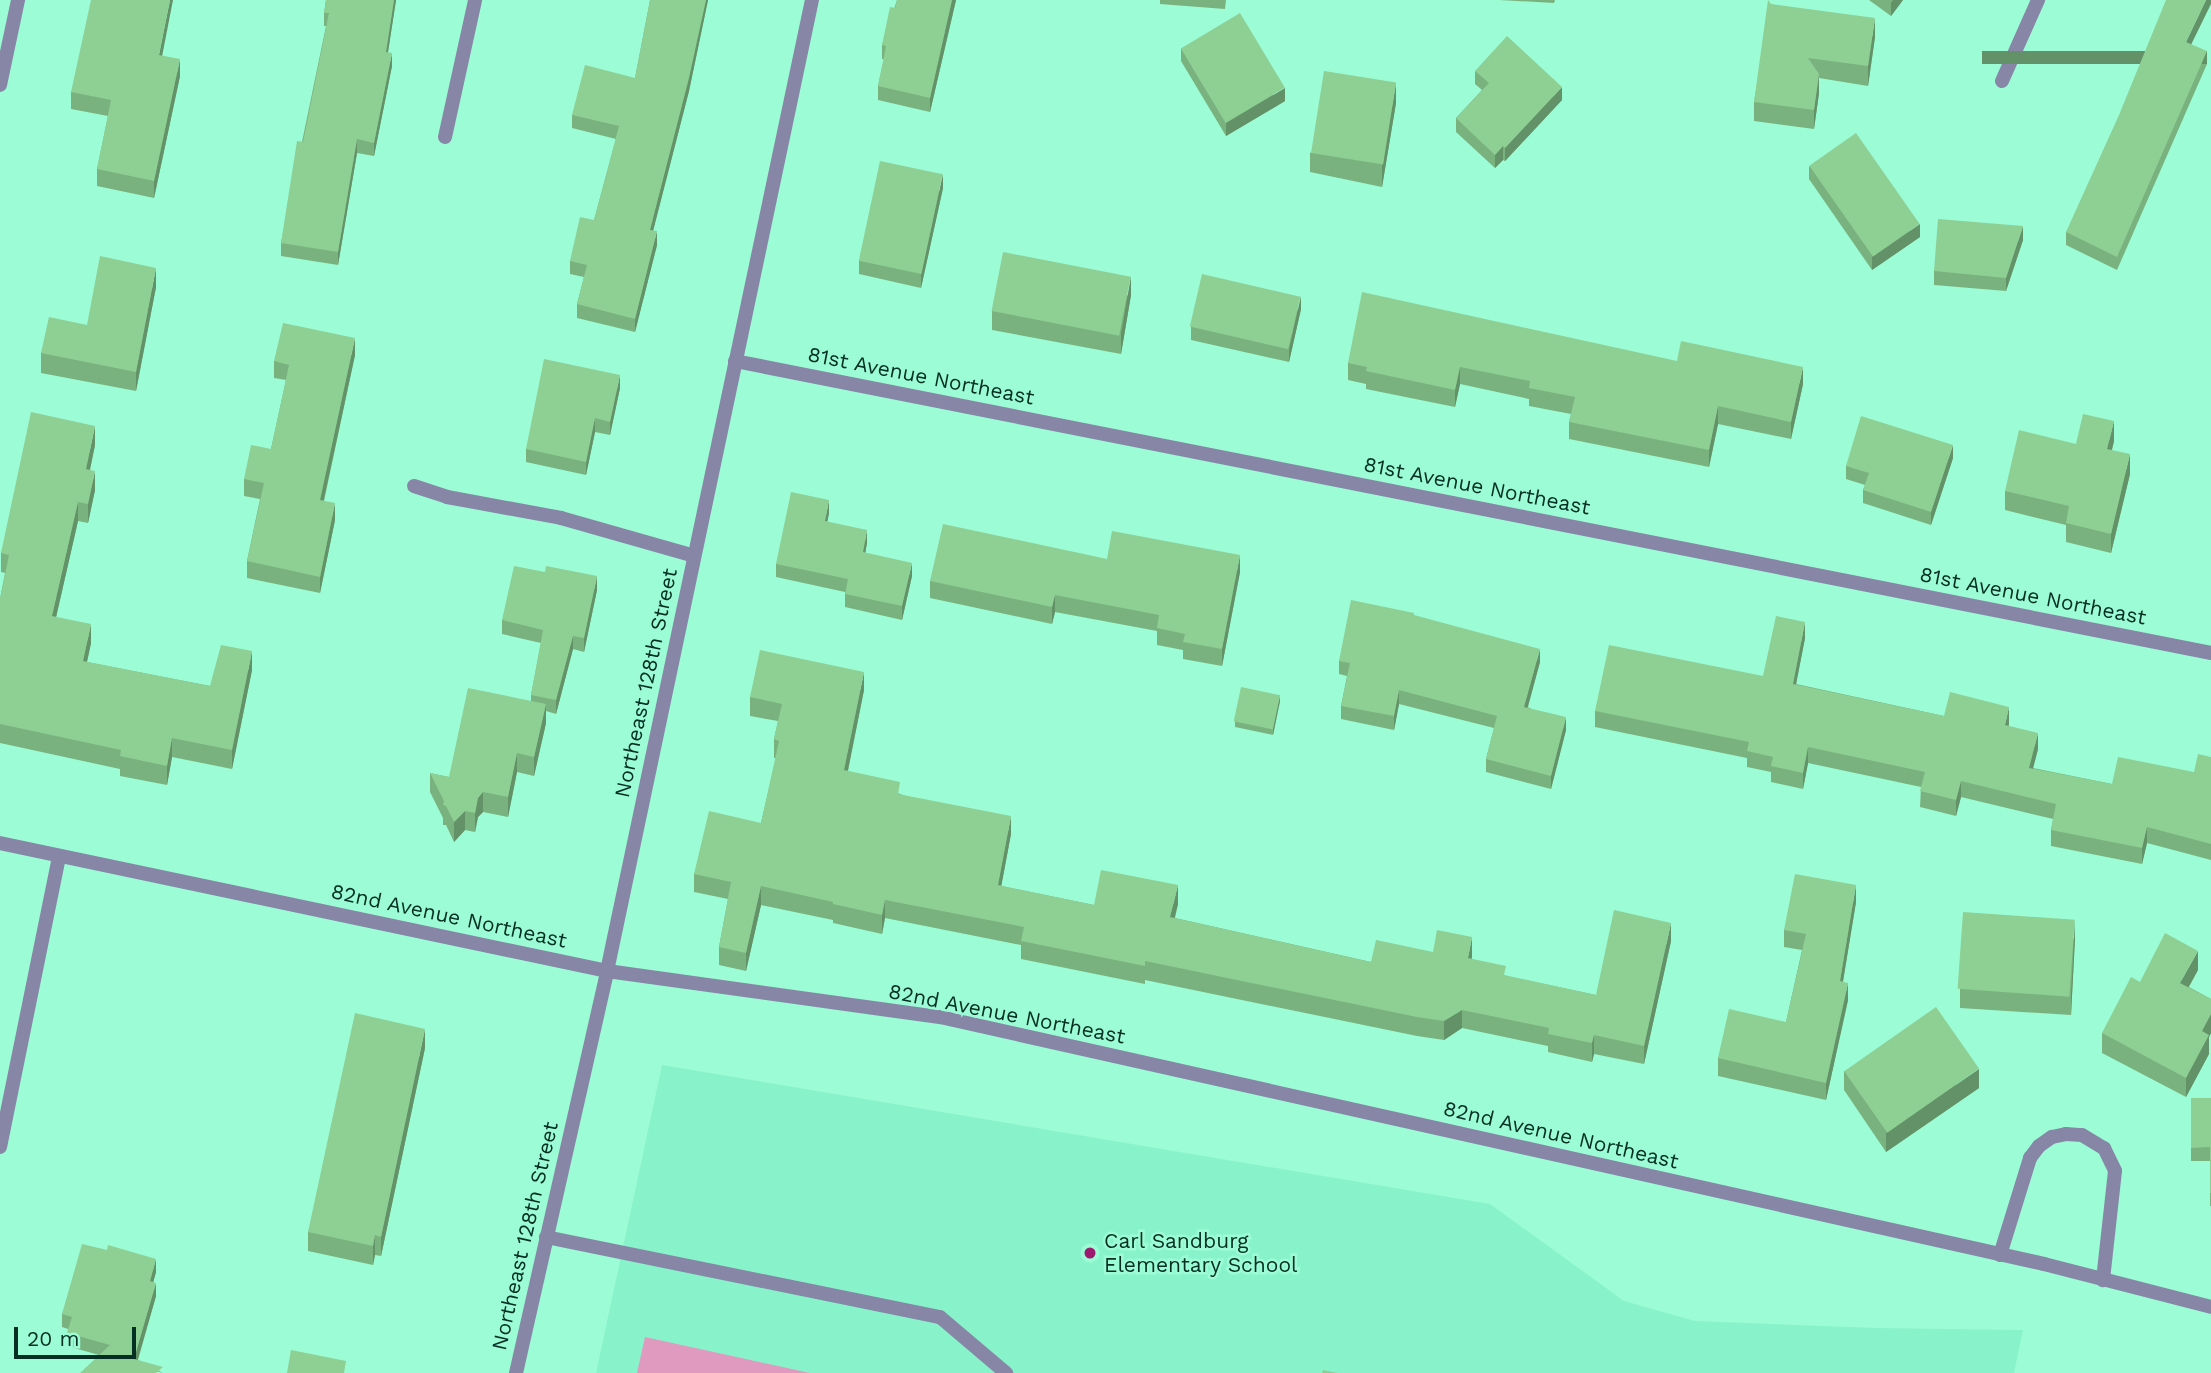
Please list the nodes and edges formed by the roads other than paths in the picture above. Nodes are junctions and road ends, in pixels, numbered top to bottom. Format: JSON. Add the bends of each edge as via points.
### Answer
{"nodes":[{"id":1,"x":18,"y":0,"type":"edge"},
{"id":2,"x":475,"y":0,"type":"edge"},
{"id":3,"x":812,"y":0,"type":"edge"},
{"id":4,"x":2038,"y":0,"type":"edge"},
{"id":5,"x":2002,"y":81,"type":"dead end"},
{"id":6,"x":0,"y":85,"type":"edge"},
{"id":7,"x":445,"y":137,"type":"dead end"},
{"id":8,"x":735,"y":361,"type":"junction"},
{"id":9,"x":414,"y":486,"type":"dead end"},
{"id":10,"x":694,"y":556,"type":"junction"},
{"id":11,"x":2211,"y":653,"type":"edge"},
{"id":12,"x":0,"y":843,"type":"edge"},
{"id":13,"x":59,"y":856,"type":"junction"},
{"id":14,"x":607,"y":971,"type":"junction"},
{"id":15,"x":0,"y":1147,"type":"edge"},
{"id":16,"x":546,"y":1237,"type":"junction"},
{"id":17,"x":2000,"y":1255,"type":"junction"},
{"id":18,"x":2104,"y":1280,"type":"junction"},
{"id":19,"x":2211,"y":1307,"type":"edge"},
{"id":20,"x":516,"y":1373,"type":"edge"},
{"id":21,"x":1006,"y":1373,"type":"edge"}],
"edges":[{"from":1,"to":6,"type":"street"},
{"from":2,"to":7,"type":"street"},
{"from":3,"to":8,"type":"street","name":"Northeast 128th Street"},
{"from":4,"to":5,"type":"street"},
{"from":8,"to":10,"type":"street","name":"Northeast 128th Street"},
{"from":8,"to":11,"type":"street","name":"81st Avenue Northeast"},
{"from":9,"to":10,"type":"street","via":[[447,497],[561,518]]},
{"from":10,"to":14,"type":"street","name":"Northeast 128th Street"},
{"from":12,"to":13,"type":"street","name":"82nd Avenue Northeast"},
{"from":13,"to":14,"type":"street","name":"82nd Avenue Northeast"},
{"from":13,"to":15,"type":"street"},
{"from":14,"to":16,"type":"street","name":"Northeast 128th Street"},
{"from":14,"to":17,"type":"street","name":"82nd Avenue Northeast","via":[[940,1017]]},
{"from":16,"to":20,"type":"street","name":"Northeast 128th Street"},
{"from":16,"to":21,"type":"street","via":[[940,1317]]},
{"from":17,"to":18,"type":"street","name":"82nd Avenue Northeast"},
{"from":17,"to":18,"type":"street","via":[[2029,1158],[2052,1138],[2082,1135],[2104,1148],[2115,1171]]},
{"from":18,"to":19,"type":"street","name":"82nd Avenue Northeast"}]}
